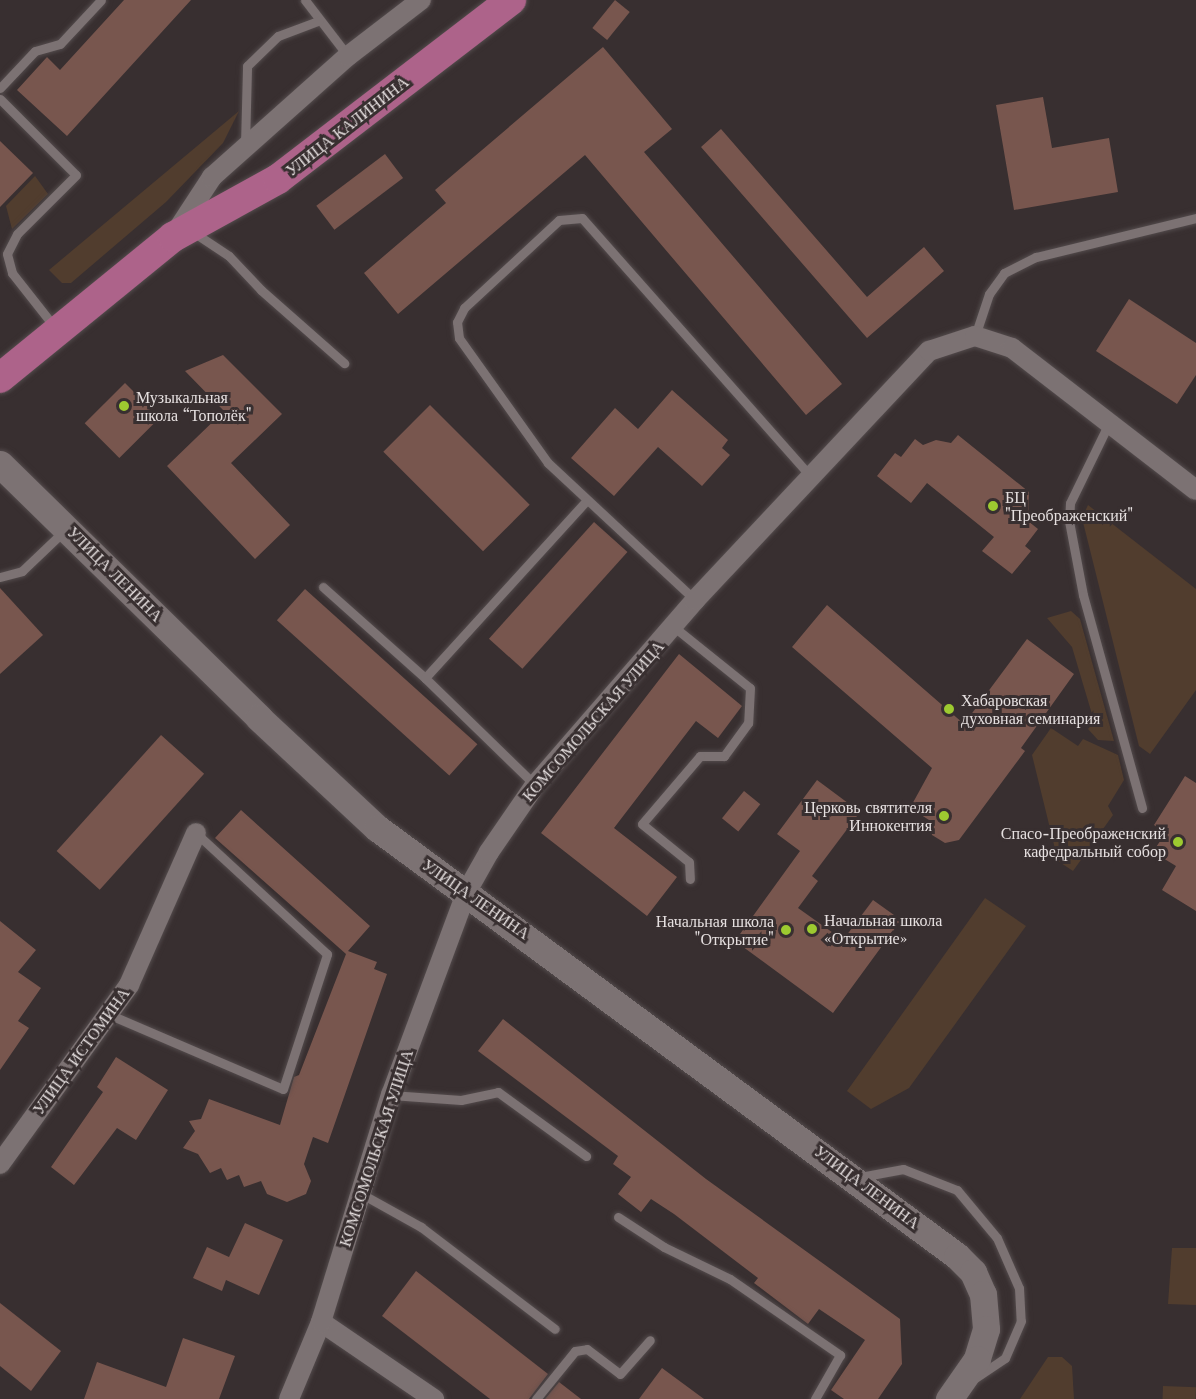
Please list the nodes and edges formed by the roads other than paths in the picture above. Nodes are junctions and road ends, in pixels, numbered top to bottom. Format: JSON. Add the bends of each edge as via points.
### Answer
{"nodes":[{"id":1,"x":101,"y":0,"type":"edge"},
{"id":2,"x":305,"y":0,"type":"edge"},
{"id":3,"x":421,"y":0,"type":"edge"},
{"id":4,"x":511,"y":0,"type":"edge"},
{"id":5,"x":318,"y":21,"type":"junction"},
{"id":6,"x":348,"y":56,"type":"junction"},
{"id":7,"x":0,"y":88,"type":"edge"},
{"id":8,"x":0,"y":99,"type":"edge"},
{"id":9,"x":245,"y":147,"type":"junction"},
{"id":10,"x":1196,"y":218,"type":"edge"},
{"id":11,"x":180,"y":233,"type":"junction"},
{"id":12,"x":3,"y":251,"type":"edge"},
{"id":13,"x":57,"y":331,"type":"junction"},
{"id":14,"x":975,"y":336,"type":"junction"},
{"id":15,"x":344,"y":363,"type":"dead end"},
{"id":16,"x":0,"y":378,"type":"edge"},
{"id":17,"x":1109,"y":423,"type":"junction"},
{"id":18,"x":0,"y":464,"type":"edge"},
{"id":19,"x":809,"y":475,"type":"junction"},
{"id":20,"x":1196,"y":490,"type":"edge"},
{"id":21,"x":586,"y":501,"type":"junction"},
{"id":22,"x":69,"y":526,"type":"junction"},
{"id":23,"x":0,"y":577,"type":"edge"},
{"id":24,"x":323,"y":587,"type":"dead end"},
{"id":25,"x":695,"y":600,"type":"junction"},
{"id":26,"x":674,"y":627,"type":"junction"},
{"id":27,"x":425,"y":678,"type":"junction"},
{"id":28,"x":535,"y":785,"type":"junction"},
{"id":29,"x":1142,"y":808,"type":"dead end"},
{"id":30,"x":195,"y":833,"type":"joint"},
{"id":31,"x":690,"y":879,"type":"dead end"},
{"id":32,"x":467,"y":891,"type":"junction"},
{"id":33,"x":108,"y":1014,"type":"junction"},
{"id":34,"x":391,"y":1095,"type":"junction"},
{"id":35,"x":586,"y":1156,"type":"dead end"},
{"id":36,"x":0,"y":1164,"type":"edge"},
{"id":37,"x":855,"y":1178,"type":"junction"},
{"id":38,"x":360,"y":1194,"type":"junction"},
{"id":39,"x":618,"y":1217,"type":"dead end"},
{"id":40,"x":321,"y":1322,"type":"junction"},
{"id":41,"x":555,"y":1329,"type":"dead end"},
{"id":42,"x":650,"y":1340,"type":"dead end"},
{"id":43,"x":952,"y":1395,"type":"edge"},
{"id":44,"x":289,"y":1399,"type":"edge"},
{"id":45,"x":434,"y":1399,"type":"edge"},
{"id":46,"x":536,"y":1399,"type":"edge"},
{"id":47,"x":815,"y":1399,"type":"edge"}],
"edges":[{"from":1,"to":7,"type":"lane","via":[[60,44],[35,51]]},
{"from":2,"to":5,"type":"lane"},
{"from":3,"to":6,"type":"street","name":"УЛИЦА КАЛИНИНА"},
{"from":4,"to":11,"type":"main road","name":"УЛИЦА КАЛИНИНА","via":[[279,179]]},
{"from":5,"to":6,"type":"lane"},
{"from":5,"to":9,"type":"lane","via":[[278,36],[247,66]]},
{"from":6,"to":9,"type":"street","name":"УЛИЦА КАЛИНИНА"},
{"from":8,"to":12,"type":"lane","via":[[76,175]]},
{"from":9,"to":11,"type":"street","name":"УЛИЦА КАЛИНИНА","via":[[213,177]]},
{"from":10,"to":14,"type":"lane","via":[[1036,257],[1004,273],[989,294]]},
{"from":11,"to":13,"type":"main road","name":"УЛИЦА КАЛИНИНА"},
{"from":11,"to":15,"type":"lane","via":[[223,250]]},
{"from":12,"to":13,"type":"lane","via":[[12,273]]},
{"from":13,"to":16,"type":"main road","name":"УЛИЦА КАЛИНИНА"},
{"from":14,"to":17,"type":"street","via":[[1012,348]]},
{"from":14,"to":19,"type":"street","name":"КОМСОМОЛЬСКАЯ УЛИЦА","via":[[953,340],[929,351]]},
{"from":17,"to":20,"type":"street"},
{"from":17,"to":29,"type":"lane","via":[[1070,503],[1069,521],[1081,584]]},
{"from":18,"to":22,"type":"main road","name":"УЛИЦА ЛЕНИНА"},
{"from":19,"to":21,"type":"lane","via":[[582,218],[572,216],[559,220],[464,308],[457,322],[459,338],[548,463]]},
{"from":19,"to":25,"type":"street","name":"КОМСОМОЛЬСКАЯ УЛИЦА"},
{"from":21,"to":25,"type":"lane"},
{"from":21,"to":27,"type":"lane"},
{"from":22,"to":23,"type":"lane","via":[[22,572]]},
{"from":22,"to":32,"type":"main road","name":"УЛИЦА ЛЕНИНА","via":[[259,718],[369,820]]},
{"from":24,"to":27,"type":"lane"},
{"from":25,"to":26,"type":"street","name":"КОМСОМОЛЬСКАЯ УЛИЦА"},
{"from":26,"to":28,"type":"street","name":"КОМСОМОЛЬСКАЯ УЛИЦА"},
{"from":26,"to":31,"type":"lane","via":[[750,688],[748,723],[724,756],[700,756],[642,824],[689,862]]},
{"from":27,"to":28,"type":"lane"},
{"from":28,"to":32,"type":"street","name":"КОМСОМОЛЬСКАЯ УЛИЦА"},
{"from":30,"to":33,"type":"street","name":"УЛИЦА ИСТОМИНА","via":[[129,985]]},
{"from":30,"to":33,"type":"lane","via":[[327,954],[283,1089]]},
{"from":32,"to":34,"type":"street","name":"КОМСОМОЛЬСКАЯ УЛИЦА"},
{"from":32,"to":37,"type":"main road","name":"УЛИЦА ЛЕНИНА"},
{"from":33,"to":36,"type":"street","name":"УЛИЦА ИСТОМИНА"},
{"from":34,"to":35,"type":"lane","via":[[461,1100],[498,1092]]},
{"from":34,"to":38,"type":"street","name":"КОМСОМОЛЬСКАЯ УЛИЦА"},
{"from":37,"to":43,"type":"main road","name":"УЛИЦА ЛЕНИНА","via":[[957,1256],[973,1272],[983,1294],[986,1329],[977,1359]]},
{"from":37,"to":43,"type":"lane","via":[[903,1169],[957,1190],[997,1238],[1019,1288],[1021,1321],[1005,1358]]},
{"from":38,"to":40,"type":"street","name":"КОМСОМОЛЬСКАЯ УЛИЦА"},
{"from":38,"to":41,"type":"lane","via":[[421,1227]]},
{"from":39,"to":47,"type":"lane","via":[[664,1247],[730,1278],[840,1355]]},
{"from":40,"to":44,"type":"street","name":"КОМСОМОЛЬСКАЯ УЛИЦА"},
{"from":40,"to":45,"type":"street"},
{"from":42,"to":46,"type":"lane","via":[[620,1374],[587,1350],[575,1351]]}]}
